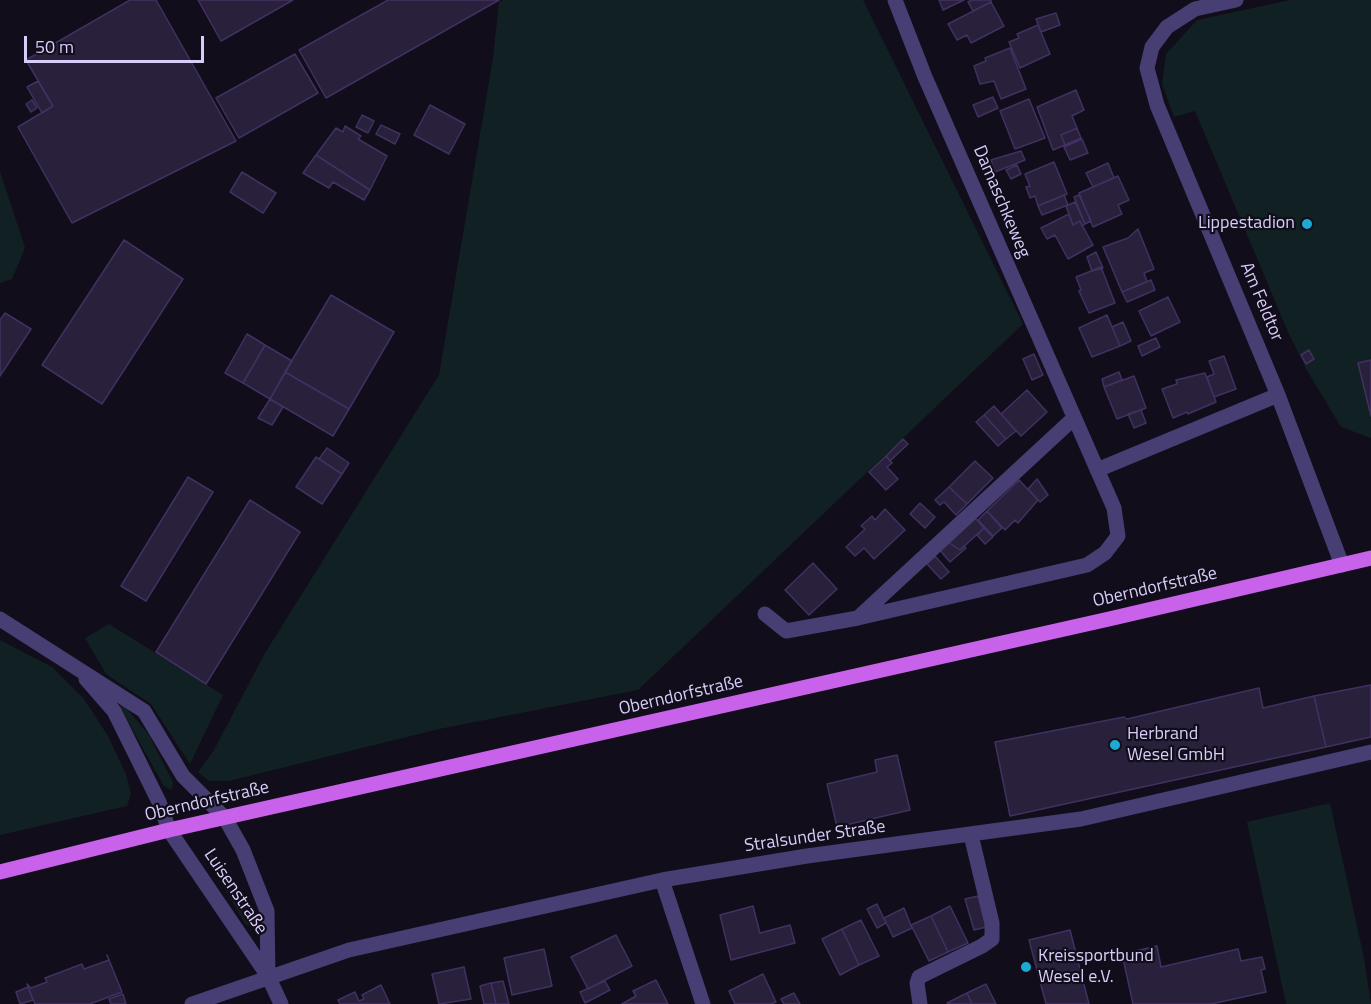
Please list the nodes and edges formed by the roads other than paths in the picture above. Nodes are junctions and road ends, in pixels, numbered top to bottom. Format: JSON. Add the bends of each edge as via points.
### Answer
{"nodes":[{"id":1,"x":894,"y":0,"type":"edge"},
{"id":2,"x":1236,"y":0,"type":"edge"},
{"id":3,"x":1278,"y":395,"type":"junction"},
{"id":4,"x":1074,"y":418,"type":"junction"},
{"id":5,"x":1097,"y":470,"type":"junction"},
{"id":6,"x":1371,"y":558,"type":"edge"},
{"id":7,"x":1342,"y":565,"type":"junction"},
{"id":8,"x":765,"y":614,"type":"dead end"},
{"id":9,"x":858,"y":618,"type":"junction"},
{"id":10,"x":0,"y":619,"type":"edge"},
{"id":11,"x":74,"y":665,"type":"junction"},
{"id":12,"x":1371,"y":753,"type":"edge"},
{"id":13,"x":225,"y":818,"type":"junction"},
{"id":14,"x":169,"y":830,"type":"junction"},
{"id":15,"x":971,"y":836,"type":"junction"},
{"id":16,"x":0,"y":872,"type":"edge"},
{"id":17,"x":662,"y":880,"type":"junction"},
{"id":18,"x":268,"y":976,"type":"junction"},
{"id":19,"x":192,"y":1004,"type":"edge"},
{"id":20,"x":281,"y":1004,"type":"edge"},
{"id":21,"x":704,"y":1004,"type":"edge"},
{"id":22,"x":920,"y":1004,"type":"edge"}],
"edges":[{"from":1,"to":4,"type":"street","name":"Damaschkeweg"},
{"from":2,"to":3,"type":"street","name":"Am Feldtor","via":[[1194,9],[1167,27],[1152,47],[1147,68],[1157,105]]},
{"from":3,"to":5,"type":"street"},
{"from":3,"to":7,"type":"street","name":"Am Feldtor"},
{"from":4,"to":5,"type":"street","name":"Damaschkeweg"},
{"from":4,"to":9,"type":"street"},
{"from":5,"to":9,"type":"street","name":"Damaschkeweg","via":[[1114,508],[1118,536],[1105,553],[1087,565]]},
{"from":6,"to":7,"type":"main road","name":"Oberndorfstraße"},
{"from":7,"to":13,"type":"main road","name":"Oberndorfstraße"},
{"from":8,"to":9,"type":"street","name":"Damaschkeweg","via":[[786,631]]},
{"from":10,"to":11,"type":"street","name":"Luisenstraße"},
{"from":11,"to":13,"type":"street","name":"Luisenstraße","via":[[144,711],[183,776]]},
{"from":11,"to":14,"type":"street","name":"Luisenstraße","via":[[114,711]]},
{"from":12,"to":15,"type":"street","name":"Stralsunder Straße","via":[[1081,819]]},
{"from":13,"to":14,"type":"main road","name":"Oberndorfstraße"},
{"from":13,"to":18,"type":"street","name":"Luisenstraße","via":[[243,850],[267,911]]},
{"from":14,"to":16,"type":"main road","name":"Oberndorfstraße"},
{"from":14,"to":18,"type":"street","name":"Luisenstraße"},
{"from":15,"to":17,"type":"street","name":"Stralsunder Straße","via":[[807,856]]},
{"from":15,"to":22,"type":"street","via":[[992,923],[992,939],[920,977]]},
{"from":17,"to":18,"type":"street","name":"Stralsunder Straße","via":[[349,950]]},
{"from":17,"to":21,"type":"street"},
{"from":18,"to":19,"type":"street","name":"Stralsunder Straße"},
{"from":18,"to":20,"type":"street","name":"Luisenstraße"}]}
